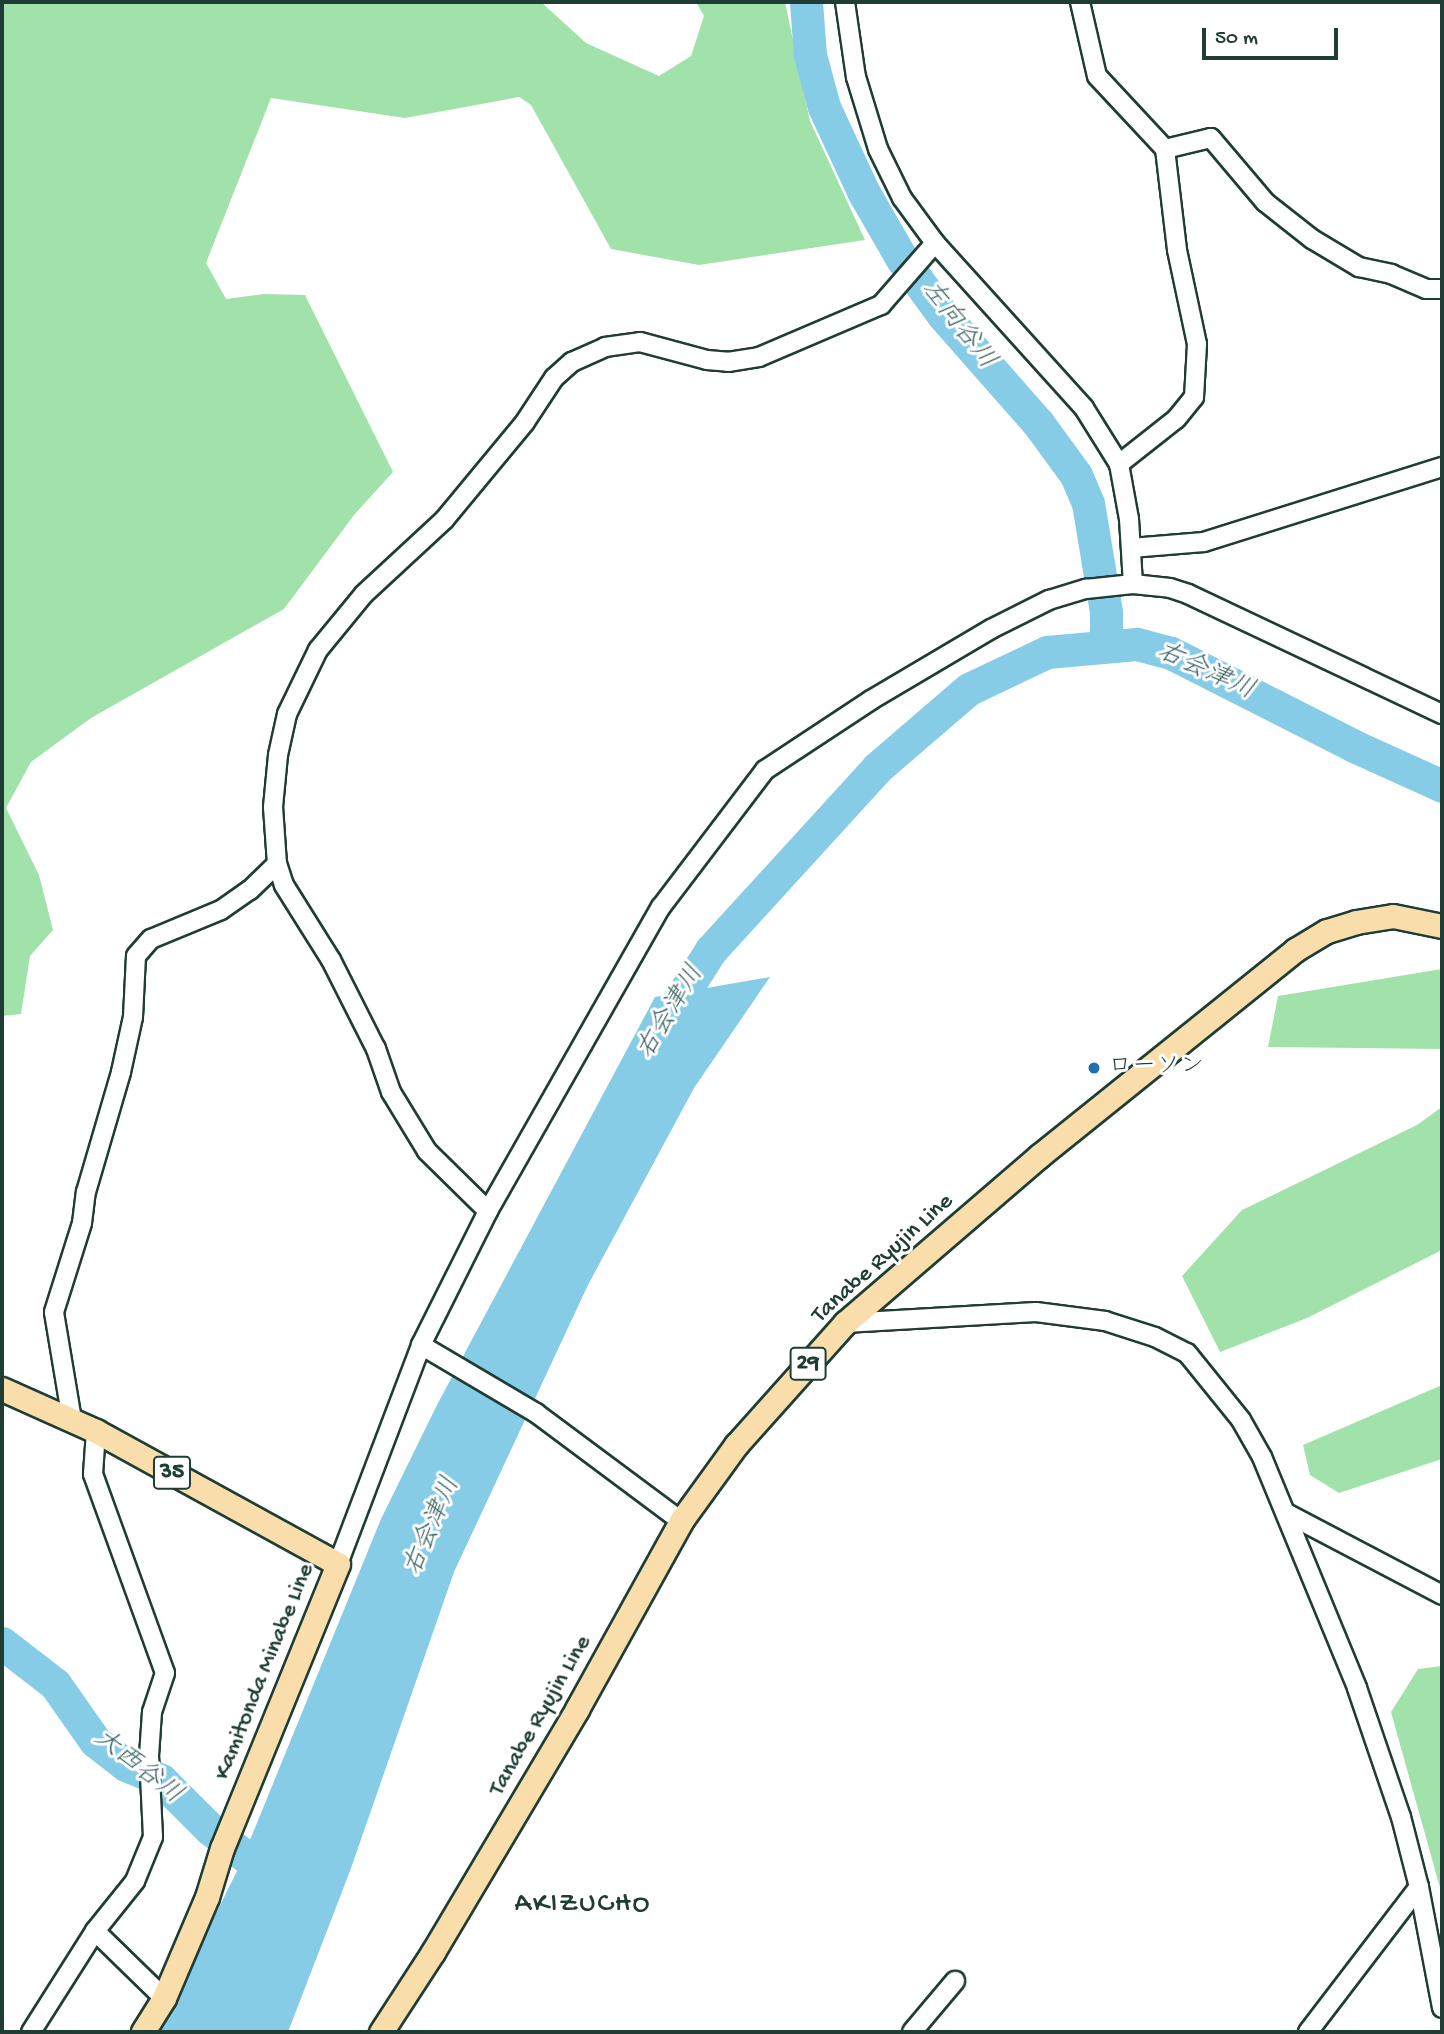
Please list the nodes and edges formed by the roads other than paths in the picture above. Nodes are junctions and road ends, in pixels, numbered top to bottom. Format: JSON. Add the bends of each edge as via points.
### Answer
{"nodes":[{"id":1,"x":845,"y":2,"type":"edge"},
{"id":2,"x":1080,"y":2,"type":"edge"},
{"id":3,"x":1165,"y":149,"type":"junction"},
{"id":4,"x":935,"y":243,"type":"junction"},
{"id":5,"x":1442,"y":289,"type":"edge"},
{"id":6,"x":1119,"y":464,"type":"junction"},
{"id":7,"x":1442,"y":467,"type":"edge"},
{"id":8,"x":1131,"y":548,"type":"junction"},
{"id":9,"x":1128,"y":585,"type":"junction"},
{"id":10,"x":1442,"y":696,"type":"edge"},
{"id":11,"x":1420,"y":704,"type":"junction"},
{"id":12,"x":1442,"y":713,"type":"edge"},
{"id":13,"x":277,"y":864,"type":"junction"},
{"id":14,"x":1442,"y":926,"type":"edge"},
{"id":15,"x":488,"y":1211,"type":"junction"},
{"id":16,"x":845,"y":1323,"type":"junction"},
{"id":17,"x":421,"y":1345,"type":"junction"},
{"id":18,"x":2,"y":1389,"type":"edge"},
{"id":19,"x":72,"y":1420,"type":"junction"},
{"id":20,"x":96,"y":1431,"type":"junction"},
{"id":21,"x":1288,"y":1514,"type":"junction"},
{"id":22,"x":681,"y":1521,"type":"junction"},
{"id":23,"x":338,"y":1564,"type":"junction"},
{"id":24,"x":1442,"y":1595,"type":"edge"},
{"id":25,"x":1419,"y":1887,"type":"junction"},
{"id":26,"x":95,"y":1931,"type":"junction"},
{"id":27,"x":955,"y":1981,"type":"dead end"},
{"id":28,"x":164,"y":1998,"type":"junction"},
{"id":29,"x":1442,"y":2008,"type":"edge"},
{"id":30,"x":32,"y":2032,"type":"edge"},
{"id":31,"x":143,"y":2032,"type":"edge"},
{"id":32,"x":381,"y":2032,"type":"edge"},
{"id":33,"x":912,"y":2032,"type":"edge"},
{"id":34,"x":1308,"y":2032,"type":"edge"}],
"edges":[{"from":1,"to":4,"type":"street","via":[[856,78],[878,149],[902,198]]},
{"from":2,"to":3,"type":"street","via":[[1097,76]]},
{"from":3,"to":5,"type":"street","via":[[1211,138],[1265,202],[1312,239],[1359,267],[1426,289]]},
{"from":3,"to":6,"type":"street","via":[[1177,250],[1196,344],[1194,397],[1176,419]]},
{"from":4,"to":6,"type":"street","via":[[1084,408]]},
{"from":4,"to":13,"type":"street","via":[[881,305],[759,356],[728,362],[707,360],[640,342],[605,347],[572,362],[554,378],[525,422],[444,520],[364,594],[318,650],[288,714],[278,755],[273,807]]},
{"from":6,"to":8,"type":"street"},
{"from":7,"to":8,"type":"street","via":[[1204,542]]},
{"from":8,"to":9,"type":"street"},
{"from":9,"to":11,"type":"street","via":[[1188,594]]},
{"from":9,"to":15,"type":"street","via":[[1086,589],[1049,600],[990,629],[765,770],[661,906]]},
{"from":10,"to":11,"type":"street"},
{"from":11,"to":12,"type":"street"},
{"from":13,"to":15,"type":"street","via":[[284,885],[331,960],[376,1049],[391,1092],[427,1151]]},
{"from":13,"to":19,"type":"street","via":[[221,910],[151,939],[136,956],[133,1017],[121,1072],[54,1312]]},
{"from":14,"to":16,"type":"main road","name":"Tanabe Ryujin Line","number":"29","via":[[1394,916],[1356,922],[1327,931],[1295,950],[1060,1138]]},
{"from":15,"to":17,"type":"street"},
{"from":16,"to":21,"type":"street","via":[[1035,1312],[1104,1321],[1155,1337],[1187,1353],[1241,1420]]},
{"from":16,"to":22,"type":"main road","name":"Tanabe Ryujin Line","number":"29","via":[[736,1445]]},
{"from":17,"to":22,"type":"street","via":[[536,1413]]},
{"from":17,"to":23,"type":"street"},
{"from":18,"to":19,"type":"main road","name":"Kamitonda Minabe Line","number":"35"},
{"from":19,"to":20,"type":"main road","name":"Kamitonda Minabe Line","number":"35"},
{"from":20,"to":23,"type":"main road","name":"Kamitonda Minabe Line","number":"35"},
{"from":20,"to":26,"type":"street","via":[[93,1474],[165,1672],[152,1712],[153,1837],[135,1881]]},
{"from":21,"to":24,"type":"street"},
{"from":21,"to":25,"type":"street","via":[[1356,1688],[1401,1817]]},
{"from":22,"to":32,"type":"main road","name":"Tanabe Ryujin Line","number":"29","via":[[578,1709]]},
{"from":23,"to":28,"type":"main road","name":"Kamitonda Minabe Line"},
{"from":25,"to":29,"type":"street"},
{"from":25,"to":34,"type":"street"},
{"from":26,"to":28,"type":"street"},
{"from":26,"to":30,"type":"street"},
{"from":27,"to":33,"type":"street"},
{"from":28,"to":31,"type":"main road","name":"Kamitonda Minabe Line"}]}
